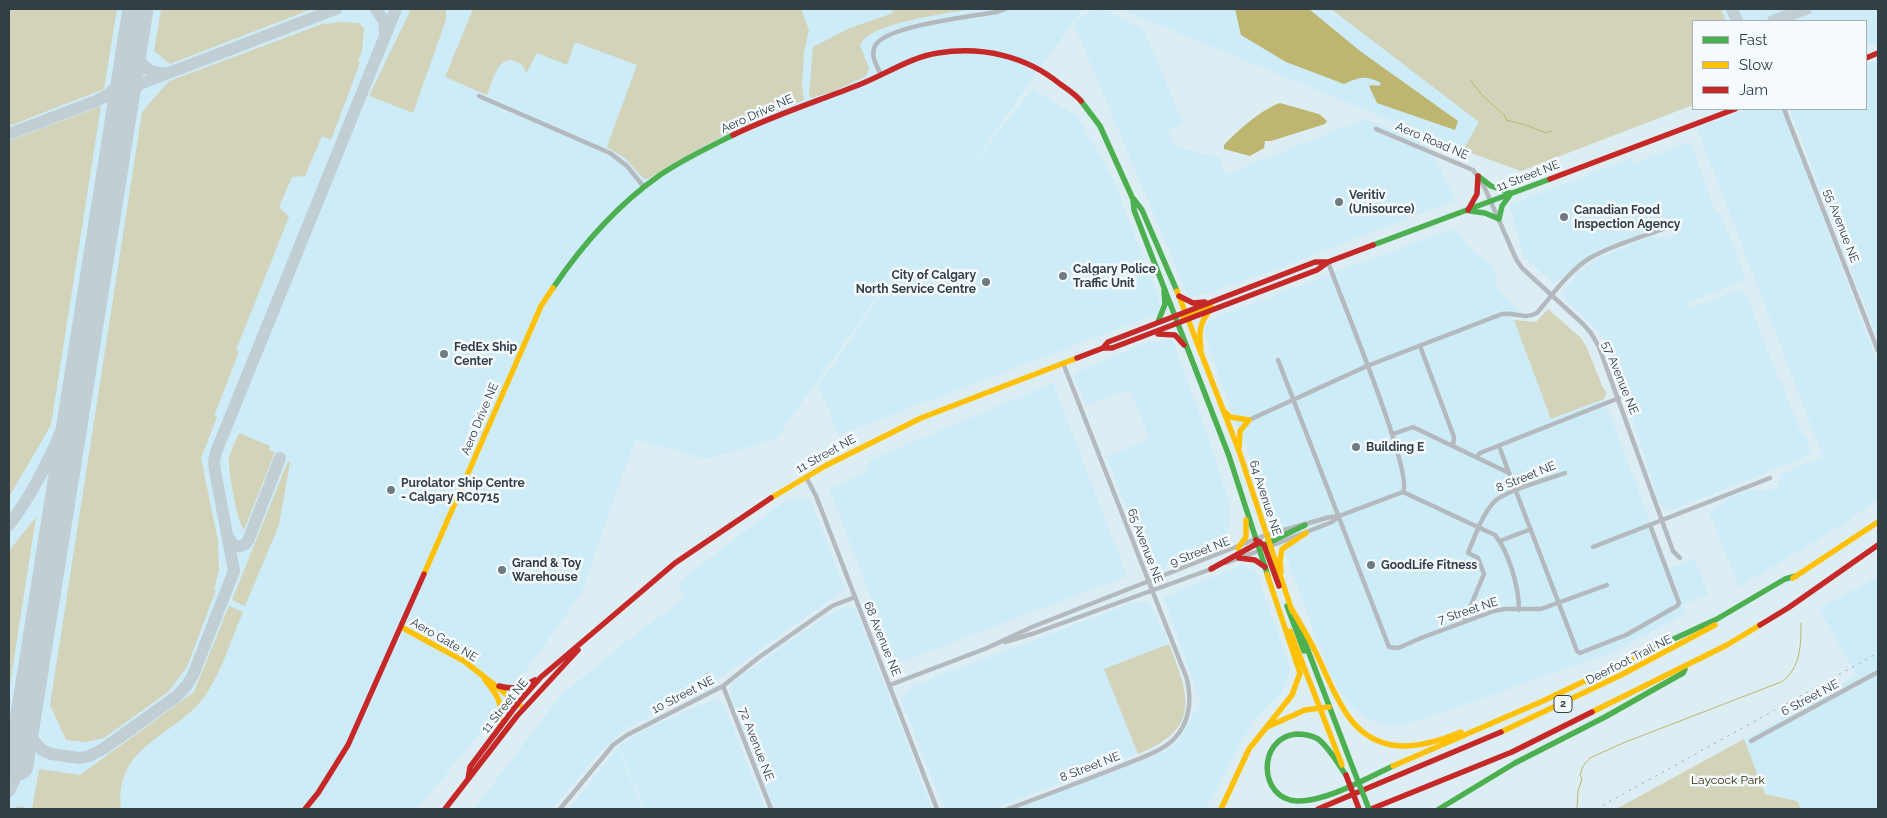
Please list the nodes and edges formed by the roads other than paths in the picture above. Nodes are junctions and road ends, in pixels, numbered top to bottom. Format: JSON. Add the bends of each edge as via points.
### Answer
{"nodes":[{"id":1,"x":1005,"y":9,"type":"edge"},
{"id":2,"x":880,"y":76,"type":"junction"},
{"id":3,"x":479,"y":96,"type":"dead end"},
{"id":4,"x":1732,"y":110,"type":"edge"},
{"id":5,"x":1784,"y":110,"type":"edge"},
{"id":6,"x":1376,"y":129,"type":"dead end"},
{"id":7,"x":1478,"y":176,"type":"junction"},
{"id":8,"x":644,"y":187,"type":"junction"},
{"id":9,"x":1511,"y":193,"type":"junction"},
{"id":10,"x":1132,"y":197,"type":"junction"},
{"id":11,"x":1490,"y":202,"type":"junction"},
{"id":12,"x":1466,"y":211,"type":"junction"},
{"id":13,"x":1500,"y":219,"type":"junction"},
{"id":14,"x":1669,"y":227,"type":"dead end"},
{"id":15,"x":1328,"y":262,"type":"junction"},
{"id":16,"x":1162,"y":279,"type":"junction"},
{"id":17,"x":1258,"y":284,"type":"junction"},
{"id":18,"x":1179,"y":296,"type":"junction"},
{"id":19,"x":1552,"y":296,"type":"junction"},
{"id":20,"x":1214,"y":301,"type":"junction"},
{"id":21,"x":1210,"y":311,"type":"junction"},
{"id":22,"x":1176,"y":315,"type":"junction"},
{"id":23,"x":1186,"y":316,"type":"junction"},
{"id":24,"x":1158,"y":322,"type":"junction"},
{"id":25,"x":1179,"y":324,"type":"junction"},
{"id":26,"x":1146,"y":335,"type":"junction"},
{"id":27,"x":1420,"y":346,"type":"junction"},
{"id":28,"x":1187,"y":347,"type":"junction"},
{"id":29,"x":1103,"y":348,"type":"junction"},
{"id":30,"x":1878,"y":351,"type":"edge"},
{"id":31,"x":1278,"y":360,"type":"dead end"},
{"id":32,"x":1063,"y":363,"type":"junction"},
{"id":33,"x":1204,"y":363,"type":"junction"},
{"id":34,"x":1367,"y":366,"type":"junction"},
{"id":35,"x":1619,"y":398,"type":"junction"},
{"id":36,"x":1294,"y":400,"type":"junction"},
{"id":37,"x":1222,"y":409,"type":"junction"},
{"id":38,"x":1249,"y":420,"type":"junction"},
{"id":39,"x":1393,"y":434,"type":"junction"},
{"id":40,"x":1453,"y":446,"type":"junction"},
{"id":41,"x":1499,"y":446,"type":"junction"},
{"id":42,"x":1238,"y":450,"type":"junction"},
{"id":43,"x":1476,"y":457,"type":"junction"},
{"id":44,"x":1234,"y":473,"type":"junction"},
{"id":45,"x":1509,"y":473,"type":"junction"},
{"id":46,"x":1565,"y":473,"type":"dead end"},
{"id":47,"x":806,"y":477,"type":"junction"},
{"id":48,"x":1770,"y":478,"type":"dead end"},
{"id":49,"x":1516,"y":491,"type":"junction"},
{"id":50,"x":1403,"y":492,"type":"junction"},
{"id":51,"x":1339,"y":516,"type":"junction"},
{"id":52,"x":1661,"y":521,"type":"junction"},
{"id":53,"x":1878,"y":522,"type":"edge"},
{"id":54,"x":1305,"y":525,"type":"junction"},
{"id":55,"x":1650,"y":525,"type":"junction"},
{"id":56,"x":1479,"y":526,"type":"junction"},
{"id":57,"x":1531,"y":529,"type":"junction"},
{"id":58,"x":1306,"y":533,"type":"junction"},
{"id":59,"x":1266,"y":535,"type":"junction"},
{"id":60,"x":1500,"y":542,"type":"junction"},
{"id":61,"x":1263,"y":545,"type":"junction"},
{"id":62,"x":1878,"y":545,"type":"edge"},
{"id":63,"x":1593,"y":547,"type":"dead end"},
{"id":64,"x":1238,"y":548,"type":"junction"},
{"id":65,"x":1878,"y":550,"type":"edge"},
{"id":66,"x":1240,"y":558,"type":"junction"},
{"id":67,"x":1680,"y":558,"type":"dead end"},
{"id":68,"x":1265,"y":566,"type":"junction"},
{"id":69,"x":1211,"y":569,"type":"junction"},
{"id":70,"x":1267,"y":574,"type":"junction"},
{"id":71,"x":1796,"y":576,"type":"junction"},
{"id":72,"x":1149,"y":582,"type":"junction"},
{"id":73,"x":1282,"y":584,"type":"junction"},
{"id":74,"x":1607,"y":585,"type":"dead end"},
{"id":75,"x":1813,"y":589,"type":"junction"},
{"id":76,"x":1152,"y":591,"type":"junction"},
{"id":77,"x":855,"y":597,"type":"junction"},
{"id":78,"x":1559,"y":603,"type":"junction"},
{"id":79,"x":1291,"y":608,"type":"junction"},
{"id":80,"x":1519,"y":610,"type":"junction"},
{"id":81,"x":1464,"y":622,"type":"junction"},
{"id":82,"x":402,"y":627,"type":"junction"},
{"id":83,"x":592,"y":635,"type":"junction"},
{"id":84,"x":987,"y":648,"type":"junction"},
{"id":85,"x":1688,"y":665,"type":"junction"},
{"id":86,"x":475,"y":669,"type":"junction"},
{"id":87,"x":1878,"y":672,"type":"edge"},
{"id":88,"x":541,"y":677,"type":"junction"},
{"id":89,"x":1320,"y":682,"type":"junction"},
{"id":90,"x":495,"y":684,"type":"junction"},
{"id":91,"x":723,"y":686,"type":"junction"},
{"id":92,"x":890,"y":686,"type":"junction"},
{"id":93,"x":1543,"y":701,"type":"junction"},
{"id":94,"x":518,"y":703,"type":"junction"},
{"id":95,"x":1319,"y":706,"type":"junction"},
{"id":96,"x":1329,"y":707,"type":"junction"},
{"id":97,"x":524,"y":708,"type":"junction"},
{"id":98,"x":499,"y":728,"type":"junction"},
{"id":99,"x":1263,"y":730,"type":"junction"},
{"id":100,"x":1176,"y":738,"type":"joint"},
{"id":101,"x":1751,"y":740,"type":"dead end"},
{"id":102,"x":1346,"y":775,"type":"junction"},
{"id":103,"x":468,"y":779,"type":"junction"},
{"id":104,"x":1469,"y":792,"type":"junction"},
{"id":105,"x":305,"y":809,"type":"edge"},
{"id":106,"x":445,"y":809,"type":"edge"},
{"id":107,"x":560,"y":809,"type":"edge"},
{"id":108,"x":771,"y":809,"type":"edge"},
{"id":109,"x":937,"y":809,"type":"edge"},
{"id":110,"x":1008,"y":809,"type":"edge"},
{"id":111,"x":1221,"y":809,"type":"edge"},
{"id":112,"x":1318,"y":809,"type":"edge"},
{"id":113,"x":1359,"y":809,"type":"edge"},
{"id":114,"x":1370,"y":809,"type":"edge"},
{"id":115,"x":1439,"y":809,"type":"edge"},
{"id":116,"x":1447,"y":809,"type":"edge"}],
"edges":[{"from":1,"to":2,"type":"street","via":[[899,30],[884,37],[874,47],[873,56]]},
{"from":2,"to":8,"type":"main road","name":"Aero Drive NE","via":[[732,135],[678,164]]},
{"from":2,"to":10,"type":"main road","name":"64 Avenue NE","via":[[938,53],[981,51],[1025,62],[1047,73],[1079,98],[1100,126]]},
{"from":3,"to":8,"type":"street","via":[[610,153]]},
{"from":4,"to":9,"type":"main road","name":"11 Street NE"},
{"from":5,"to":30,"type":"street","name":"55 Avenue NE"},
{"from":6,"to":7,"type":"street","name":"Aero Road NE","via":[[1473,170]]},
{"from":7,"to":9,"type":"main road","via":[[1491,186]]},
{"from":7,"to":11,"type":"street"},
{"from":7,"to":12,"type":"main road","via":[[1478,195]]},
{"from":8,"to":82,"type":"main road","name":"Aero Drive NE","via":[[593,234],[541,306]]},
{"from":9,"to":11,"type":"main road","name":"11 Street NE"},
{"from":9,"to":13,"type":"main road","via":[[1502,205]]},
{"from":10,"to":16,"type":"main road","name":"64 Avenue NE","via":[[1134,210]]},
{"from":10,"to":18,"type":"main road","name":"64 Avenue NE","via":[[1142,210]]},
{"from":11,"to":12,"type":"main road","name":"11 Street NE"},
{"from":11,"to":13,"type":"street","name":"57 Avenue NE"},
{"from":12,"to":13,"type":"main road"},
{"from":12,"to":15,"type":"main road","name":"11 Street NE"},
{"from":13,"to":19,"type":"street","name":"57 Avenue NE","via":[[1516,259],[1528,275]]},
{"from":14,"to":19,"type":"street","via":[[1589,259]]},
{"from":15,"to":17,"type":"main road","name":"11 Street NE","via":[[1316,262]]},
{"from":15,"to":21,"type":"main road","name":"11 Street NE","via":[[1318,270]]},
{"from":15,"to":34,"type":"street"},
{"from":16,"to":22,"type":"main road","name":"64 Avenue NE"},
{"from":16,"to":24,"type":"main road","via":[[1165,304]]},
{"from":17,"to":20,"type":"main road","name":"11 Street NE"},
{"from":17,"to":23,"type":"main road"},
{"from":18,"to":20,"type":"main road","via":[[1194,303]]},
{"from":18,"to":23,"type":"main road","name":"64 Avenue NE"},
{"from":19,"to":27,"type":"street","via":[[1531,316],[1502,314]]},
{"from":19,"to":35,"type":"street","name":"57 Avenue NE","via":[[1591,334]]},
{"from":20,"to":23,"type":"main road","name":"11 Street NE"},
{"from":21,"to":23,"type":"main road","name":"11 Street NE"},
{"from":21,"to":33,"type":"main road","via":[[1199,331]]},
{"from":22,"to":23,"type":"main road","name":"11 Street NE"},
{"from":22,"to":24,"type":"main road","name":"11 Street NE"},
{"from":22,"to":25,"type":"main road","name":"64 Avenue NE"},
{"from":23,"to":25,"type":"main road"},
{"from":23,"to":33,"type":"main road","name":"64 Avenue NE"},
{"from":24,"to":29,"type":"main road","name":"11 Street NE","via":[[1108,342]]},
{"from":25,"to":26,"type":"main road","name":"11 Street NE"},
{"from":25,"to":28,"type":"main road","name":"64 Avenue NE"},
{"from":26,"to":28,"type":"main road","via":[[1172,334]]},
{"from":26,"to":29,"type":"main road","name":"11 Street NE","via":[[1112,348]]},
{"from":27,"to":34,"type":"street"},
{"from":27,"to":40,"type":"street","via":[[1454,437]]},
{"from":28,"to":44,"type":"main road","name":"64 Avenue NE"},
{"from":29,"to":32,"type":"main road","name":"11 Street NE"},
{"from":31,"to":36,"type":"street"},
{"from":32,"to":47,"type":"main road","name":"11 Street NE","via":[[921,418],[853,450]]},
{"from":32,"to":72,"type":"street","name":"65 Avenue NE"},
{"from":33,"to":37,"type":"main road","name":"64 Avenue NE"},
{"from":34,"to":36,"type":"street"},
{"from":34,"to":39,"type":"street"},
{"from":35,"to":41,"type":"street"},
{"from":35,"to":52,"type":"street","name":"57 Avenue NE"},
{"from":36,"to":38,"type":"street"},
{"from":36,"to":51,"type":"street"},
{"from":37,"to":38,"type":"main road","via":[[1230,417]]},
{"from":37,"to":42,"type":"main road","name":"64 Avenue NE"},
{"from":38,"to":42,"type":"main road","via":[[1240,432]]},
{"from":39,"to":40,"type":"street","via":[[1413,428]]},
{"from":39,"to":50,"type":"street","via":[[1404,478]]},
{"from":40,"to":43,"type":"street"},
{"from":41,"to":43,"type":"street"},
{"from":41,"to":45,"type":"street"},
{"from":42,"to":59,"type":"main road","name":"64 Avenue NE"},
{"from":43,"to":45,"type":"street"},
{"from":44,"to":61,"type":"main road","name":"64 Avenue NE"},
{"from":44,"to":64,"type":"main road","via":[[1248,528],[1245,540]]},
{"from":45,"to":49,"type":"street"},
{"from":46,"to":49,"type":"street","name":"8 Street NE"},
{"from":47,"to":77,"type":"street","name":"68 Avenue NE"},
{"from":47,"to":83,"type":"main road","name":"11 Street NE","via":[[675,563]]},
{"from":48,"to":52,"type":"street"},
{"from":49,"to":56,"type":"street","name":"8 Street NE","via":[[1495,501]]},
{"from":49,"to":57,"type":"street"},
{"from":50,"to":51,"type":"street","name":"9 Street NE"},
{"from":50,"to":56,"type":"street"},
{"from":51,"to":54,"type":"street","name":"9 Street NE"},
{"from":51,"to":58,"type":"street","name":"9 Street NE"},
{"from":51,"to":81,"type":"street","name":"7 Street NE","via":[[1390,647],[1395,649]]},
{"from":52,"to":55,"type":"street"},
{"from":52,"to":67,"type":"street","name":"57 Avenue NE","via":[[1673,552]]},
{"from":53,"to":71,"type":"main road","name":"Deerfoot Trail NE","number":"2"},
{"from":54,"to":59,"type":"street","name":"9 Street NE"},
{"from":54,"to":61,"type":"main road"},
{"from":55,"to":63,"type":"street"},
{"from":55,"to":78,"type":"street","via":[[1679,603],[1677,606],[1626,635],[1580,653]]},
{"from":56,"to":60,"type":"street","via":[[1492,532]]},
{"from":56,"to":81,"type":"street","name":"8 Street NE","via":[[1468,554],[1478,558],[1484,574]]},
{"from":57,"to":60,"type":"street"},
{"from":57,"to":78,"type":"street"},
{"from":58,"to":61,"type":"street","name":"9 Street NE"},
{"from":58,"to":73,"type":"main road","via":[[1282,549]]},
{"from":59,"to":61,"type":"main road","name":"64 Avenue NE"},
{"from":59,"to":61,"type":"street","name":"9 Street NE"},
{"from":60,"to":80,"type":"street","via":[[1517,584]]},
{"from":61,"to":64,"type":"street","name":"9 Street NE"},
{"from":61,"to":66,"type":"street","name":"9 Street NE"},
{"from":61,"to":68,"type":"main road","name":"64 Avenue NE"},
{"from":61,"to":69,"type":"main road"},
{"from":61,"to":73,"type":"main road","name":"64 Avenue NE"},
{"from":61,"to":89,"type":"main road","via":[[1307,661]]},
{"from":62,"to":75,"type":"main road","number":"2"},
{"from":64,"to":72,"type":"street","name":"9 Street NE"},
{"from":65,"to":75,"type":"main road"},
{"from":66,"to":68,"type":"main road"},
{"from":66,"to":69,"type":"street","name":"9 Street NE"},
{"from":68,"to":70,"type":"main road","name":"64 Avenue NE"},
{"from":69,"to":76,"type":"street","name":"9 Street NE"},
{"from":70,"to":95,"type":"main road","name":"64 Avenue NE"},
{"from":70,"to":99,"type":"main road","via":[[1300,673],[1298,685],[1289,701]]},
{"from":71,"to":93,"type":"main road","via":[[1785,579],[1717,618]]},
{"from":71,"to":112,"type":"main road","name":"Deerfoot Trail NE","number":"2","via":[[1681,645],[1561,705],[1422,768]]},
{"from":72,"to":76,"type":"street","name":"65 Avenue NE"},
{"from":72,"to":84,"type":"street","name":"9 Street NE"},
{"from":73,"to":79,"type":"main road","name":"64 Avenue NE"},
{"from":74,"to":78,"type":"street","name":"7 Street NE"},
{"from":75,"to":85,"type":"main road","number":"2","via":[[1788,608]]},
{"from":76,"to":84,"type":"street","name":"9 Street NE"},
{"from":76,"to":100,"type":"street","name":"65 Avenue NE","via":[[1189,690],[1190,707]]},
{"from":77,"to":91,"type":"street","name":"10 Street NE","via":[[832,606]]},
{"from":77,"to":92,"type":"street","name":"68 Avenue NE"},
{"from":78,"to":80,"type":"street","name":"7 Street NE","via":[[1542,609]]},
{"from":79,"to":89,"type":"main road","name":"64 Avenue NE"},
{"from":79,"to":93,"type":"main road","via":[[1309,637],[1346,715],[1359,730],[1376,741],[1401,747],[1426,745]]},
{"from":80,"to":81,"type":"street","name":"7 Street NE","via":[[1500,609]]},
{"from":82,"to":86,"type":"main road","name":"Aero Gate NE"},
{"from":82,"to":105,"type":"main road","name":"Aero Drive NE","via":[[348,745]]},
{"from":83,"to":88,"type":"main road","name":"11 Street NE"},
{"from":83,"to":97,"type":"main road","name":"11 Street NE"},
{"from":84,"to":92,"type":"street","name":"9 Street NE"},
{"from":85,"to":104,"type":"main road","via":[[1683,673],[1515,763]]},
{"from":85,"to":114,"type":"main road","number":"2","via":[[1512,752]]},
{"from":86,"to":90,"type":"main road","name":"Aero Gate NE"},
{"from":86,"to":98,"type":"main road","via":[[503,706]]},
{"from":87,"to":101,"type":"street","name":"6 Street NE"},
{"from":88,"to":90,"type":"main road","via":[[516,688]]},
{"from":88,"to":94,"type":"main road","name":"11 Street NE"},
{"from":89,"to":96,"type":"main road","name":"64 Avenue NE"},
{"from":90,"to":94,"type":"main road","name":"Aero Gate NE"},
{"from":91,"to":107,"type":"street","name":"10 Street NE","via":[[627,735],[606,754]]},
{"from":91,"to":108,"type":"street","name":"72 Avenue NE"},
{"from":92,"to":109,"type":"street","name":"68 Avenue NE"},
{"from":93,"to":102,"type":"main road","via":[[1314,799],[1294,800],[1278,794],[1268,779],[1266,760],[1282,738],[1304,734],[1324,745]]},
{"from":94,"to":97,"type":"main road","name":"Aero Gate NE"},
{"from":94,"to":98,"type":"main road","name":"11 Street NE"},
{"from":95,"to":96,"type":"main road"},
{"from":95,"to":99,"type":"main road","via":[[1285,717]]},
{"from":95,"to":102,"type":"main road","name":"64 Avenue NE"},
{"from":96,"to":114,"type":"main road","name":"64 Avenue NE","bridge":true},
{"from":97,"to":103,"type":"main road","name":"11 Street NE"},
{"from":98,"to":103,"type":"main road","name":"11 Street NE","via":[[470,768]]},
{"from":99,"to":111,"type":"main road","via":[[1248,750]]},
{"from":100,"to":110,"type":"street","name":"8 Street NE","via":[[1147,755]]},
{"from":102,"to":113,"type":"main road","name":"64 Avenue NE","bridge":true},
{"from":103,"to":106,"type":"main road","name":"11 Street NE"},
{"from":104,"to":115,"type":"main road"},
{"from":104,"to":116,"type":"main road"}]}
